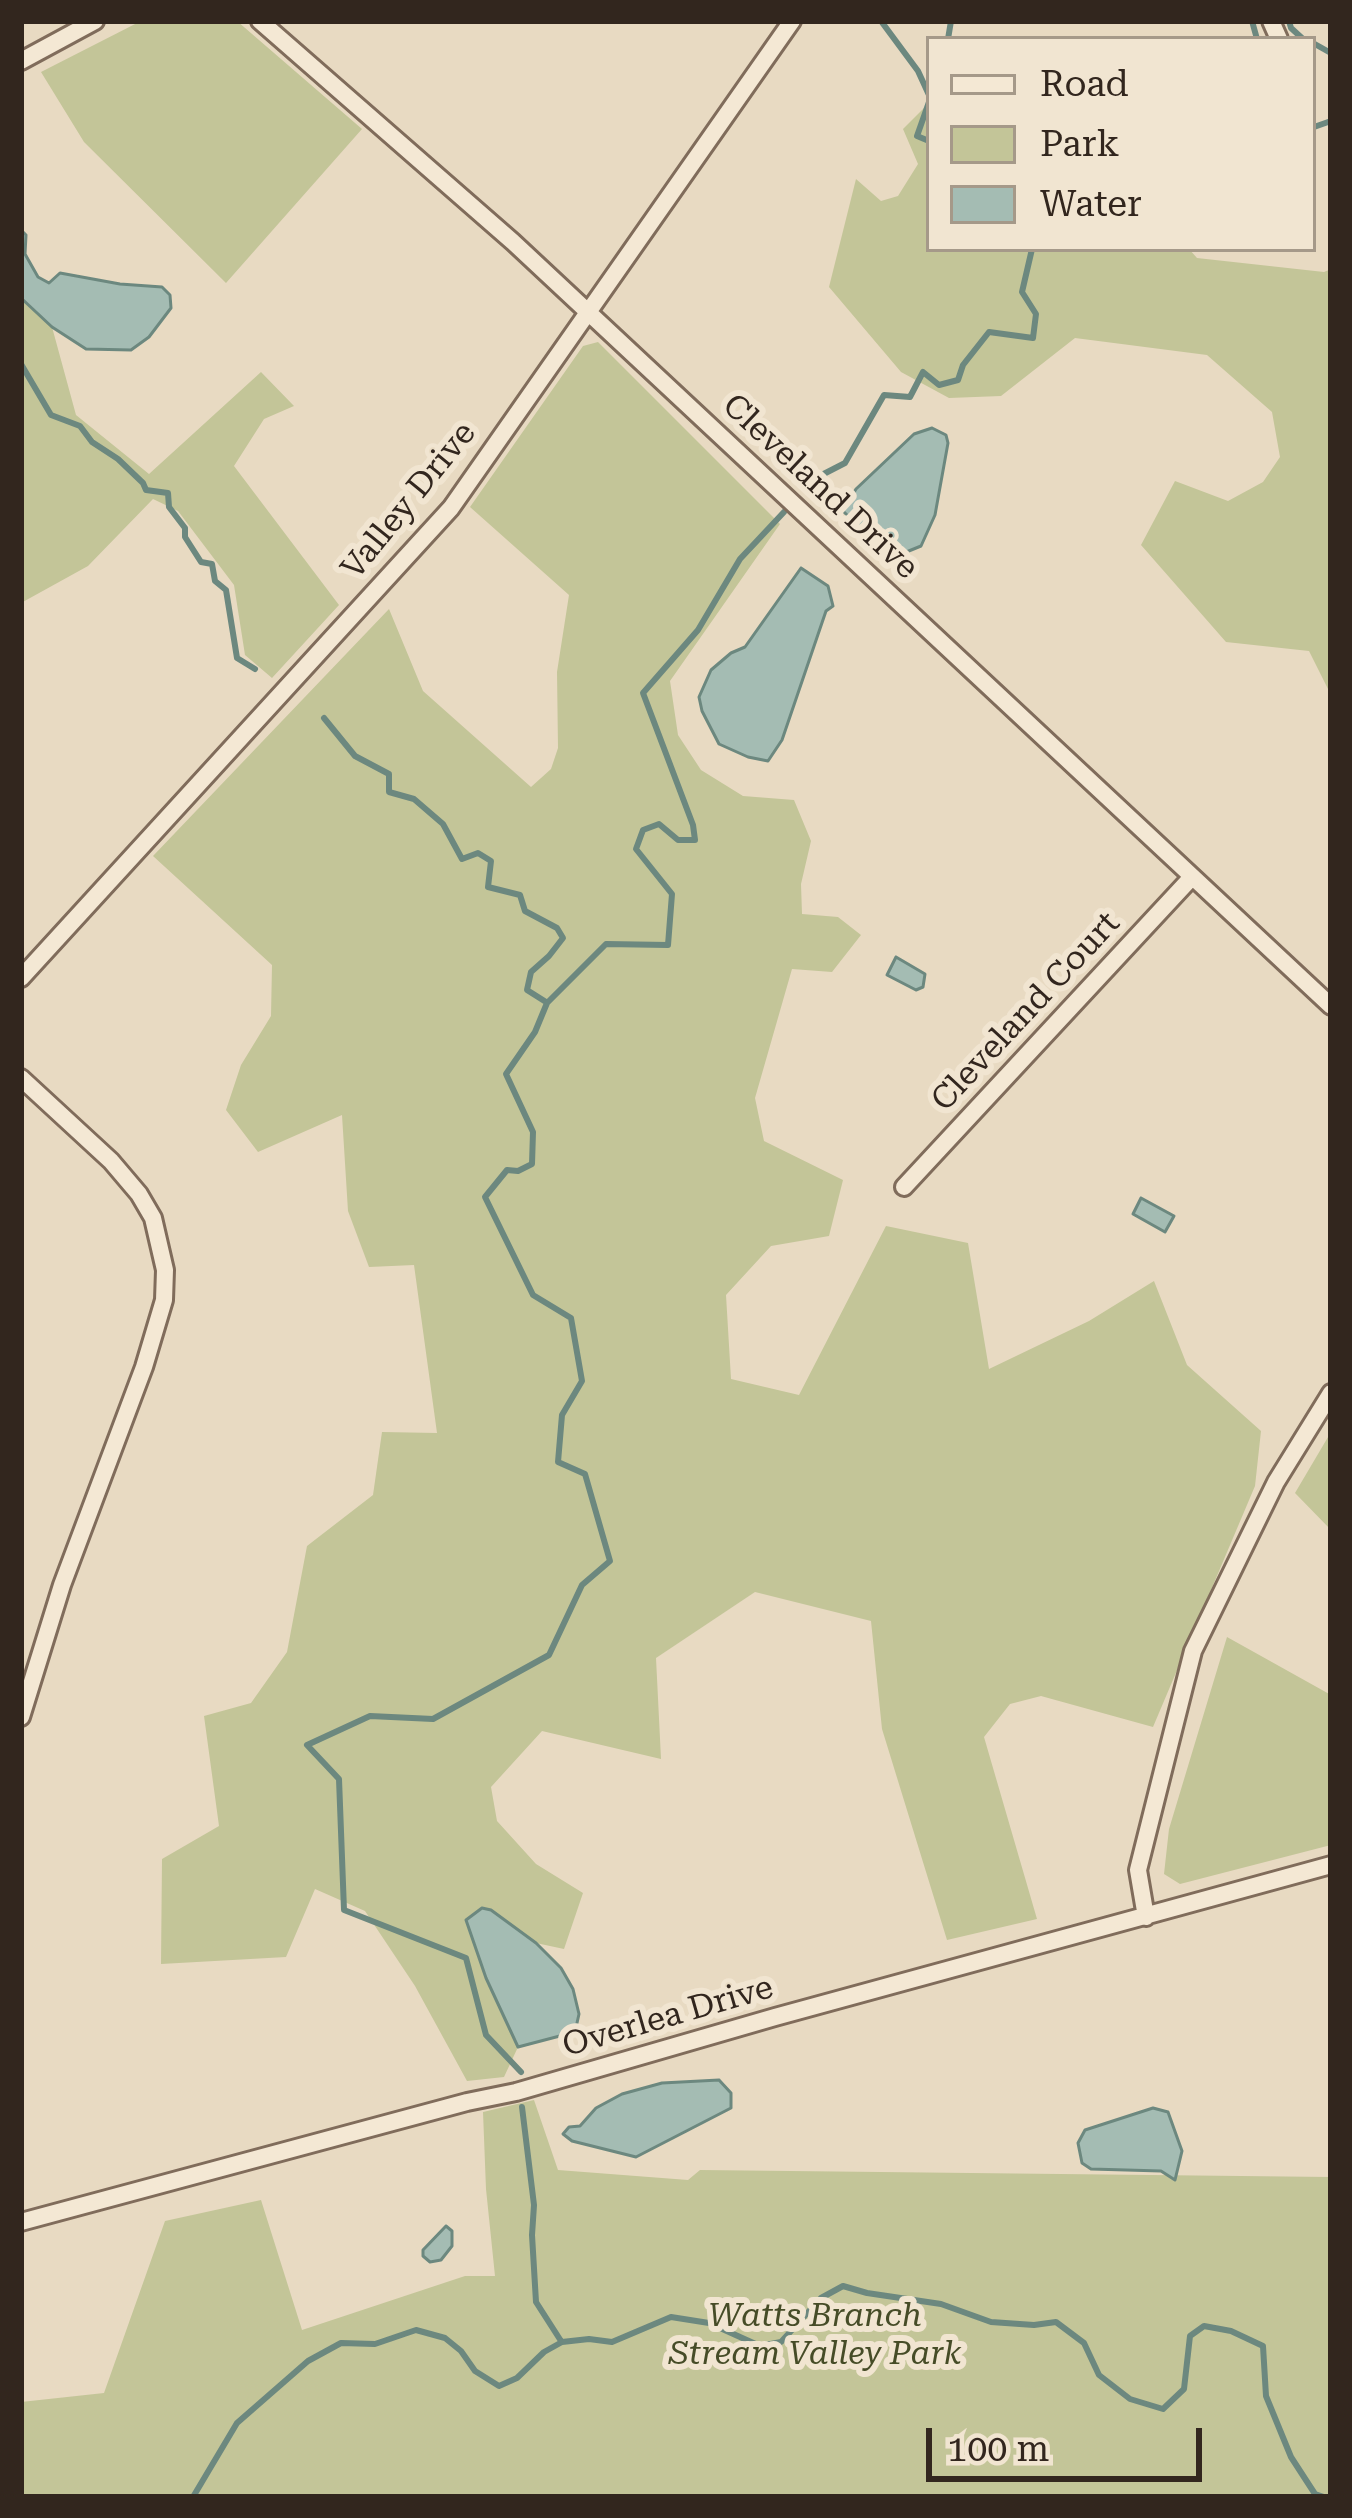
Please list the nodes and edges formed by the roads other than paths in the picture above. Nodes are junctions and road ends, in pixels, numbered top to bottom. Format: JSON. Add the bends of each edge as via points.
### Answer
{"nodes":[{"id":1,"x":95,"y":21,"type":"edge"},
{"id":2,"x":260,"y":21,"type":"edge"},
{"id":3,"x":792,"y":21,"type":"edge"},
{"id":4,"x":21,"y":61,"type":"edge"},
{"id":5,"x":589,"y":312,"type":"junction"},
{"id":6,"x":1191,"y":878,"type":"junction"},
{"id":7,"x":21,"y":978,"type":"edge"},
{"id":8,"x":1331,"y":1006,"type":"edge"},
{"id":9,"x":21,"y":1078,"type":"edge"},
{"id":10,"x":904,"y":1187,"type":"dead end"},
{"id":11,"x":1331,"y":1393,"type":"edge"},
{"id":12,"x":21,"y":1717,"type":"edge"},
{"id":13,"x":1331,"y":1865,"type":"edge"},
{"id":14,"x":1146,"y":1917,"type":"junction"},
{"id":15,"x":21,"y":2222,"type":"edge"}],
"edges":[{"from":1,"to":4,"type":"street"},
{"from":2,"to":5,"type":"street","name":"Cleveland Drive"},
{"from":3,"to":5,"type":"street","name":"Valley Drive"},
{"from":5,"to":6,"type":"street","name":"Cleveland Drive"},
{"from":5,"to":7,"type":"street","name":"Valley Drive","via":[[451,508]]},
{"from":6,"to":8,"type":"street","name":"Cleveland Drive"},
{"from":6,"to":10,"type":"street","name":"Cleveland Court"},
{"from":9,"to":12,"type":"street","via":[[140,1194],[165,1270],[144,1366]]},
{"from":11,"to":14,"type":"street","via":[[1276,1482],[1193,1651],[1138,1870]]},
{"from":13,"to":14,"type":"street","name":"Overlea Drive"},
{"from":14,"to":15,"type":"street","name":"Overlea Drive"}]}
